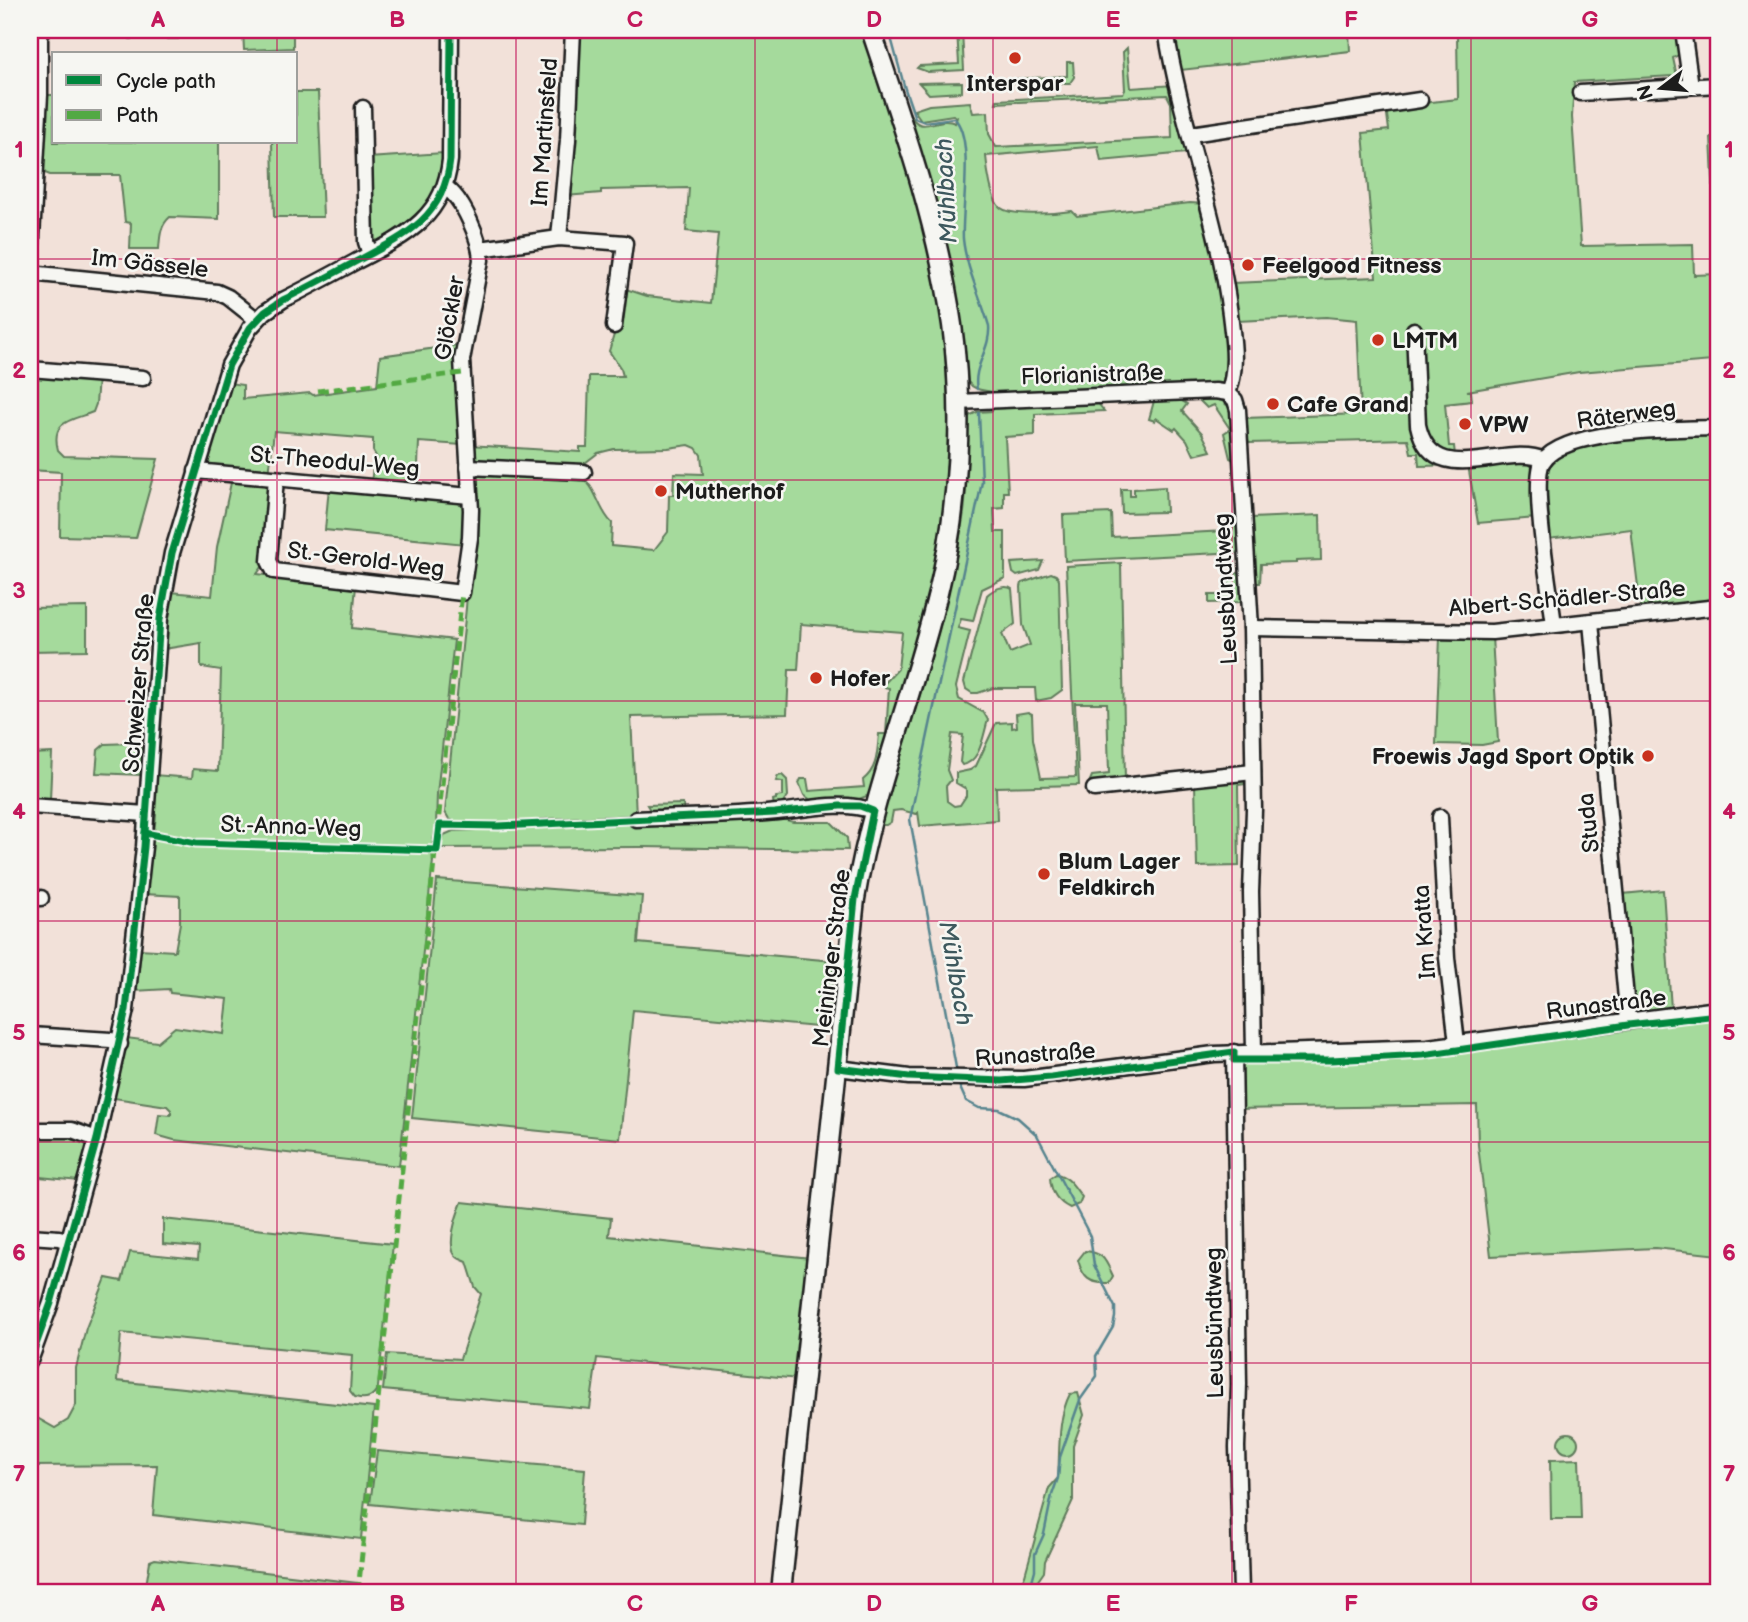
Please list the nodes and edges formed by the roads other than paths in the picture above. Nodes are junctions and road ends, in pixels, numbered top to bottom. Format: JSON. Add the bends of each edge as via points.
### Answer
{"nodes":[{"id":1,"x":40,"y":30,"type":"edge"},
{"id":2,"x":451,"y":30,"type":"edge"},
{"id":3,"x":573,"y":30,"type":"edge"},
{"id":4,"x":870,"y":30,"type":"edge"},
{"id":5,"x":1166,"y":30,"type":"edge"},
{"id":6,"x":1683,"y":30,"type":"edge"},
{"id":7,"x":1718,"y":85,"type":"edge"},
{"id":8,"x":1691,"y":86,"type":"junction"},
{"id":9,"x":1580,"y":93,"type":"dead end"},
{"id":10,"x":1420,"y":100,"type":"dead end"},
{"id":11,"x":363,"y":108,"type":"dead end"},
{"id":12,"x":1191,"y":134,"type":"junction"},
{"id":13,"x":445,"y":187,"type":"junction"},
{"id":14,"x":559,"y":237,"type":"junction"},
{"id":15,"x":480,"y":249,"type":"junction"},
{"id":16,"x":370,"y":254,"type":"junction"},
{"id":17,"x":30,"y":273,"type":"edge"},
{"id":18,"x":257,"y":320,"type":"junction"},
{"id":19,"x":614,"y":326,"type":"dead end"},
{"id":20,"x":1414,"y":330,"type":"dead end"},
{"id":21,"x":30,"y":369,"type":"edge"},
{"id":22,"x":142,"y":378,"type":"dead end"},
{"id":23,"x":1228,"y":393,"type":"junction"},
{"id":24,"x":958,"y":402,"type":"junction"},
{"id":25,"x":1718,"y":428,"type":"edge"},
{"id":26,"x":1544,"y":460,"type":"junction"},
{"id":27,"x":468,"y":467,"type":"junction"},
{"id":28,"x":196,"y":471,"type":"junction"},
{"id":29,"x":584,"y":472,"type":"dead end"},
{"id":30,"x":276,"y":479,"type":"junction"},
{"id":31,"x":470,"y":496,"type":"junction"},
{"id":32,"x":462,"y":593,"type":"joint"},
{"id":33,"x":1718,"y":607,"type":"edge"},
{"id":34,"x":1591,"y":622,"type":"junction"},
{"id":35,"x":1554,"y":625,"type":"junction"},
{"id":36,"x":1251,"y":628,"type":"junction"},
{"id":37,"x":1253,"y":772,"type":"junction"},
{"id":38,"x":1094,"y":789,"type":"dead end"},
{"id":39,"x":30,"y":806,"type":"edge"},
{"id":40,"x":873,"y":811,"type":"junction"},
{"id":41,"x":146,"y":814,"type":"junction"},
{"id":42,"x":1440,"y":817,"type":"dead end"},
{"id":43,"x":636,"y":819,"type":"dead end"},
{"id":44,"x":1718,"y":1009,"type":"edge"},
{"id":45,"x":1628,"y":1020,"type":"junction"},
{"id":46,"x":30,"y":1035,"type":"edge"},
{"id":47,"x":1457,"y":1043,"type":"junction"},
{"id":48,"x":120,"y":1044,"type":"junction"},
{"id":49,"x":1234,"y":1052,"type":"junction"},
{"id":50,"x":1254,"y":1052,"type":"junction"},
{"id":51,"x":838,"y":1068,"type":"junction"},
{"id":52,"x":30,"y":1130,"type":"edge"},
{"id":53,"x":97,"y":1139,"type":"junction"},
{"id":54,"x":30,"y":1236,"type":"edge"},
{"id":55,"x":68,"y":1241,"type":"junction"},
{"id":56,"x":30,"y":1361,"type":"edge"},
{"id":57,"x":781,"y":1592,"type":"edge"},
{"id":58,"x":1241,"y":1592,"type":"edge"}],
"edges":[{"from":1,"to":17,"type":"street"},
{"from":2,"to":13,"type":"street","name":"Schweizer Straße","via":[[450,160]]},
{"from":3,"to":14,"type":"street","name":"Im Martinsfeld"},
{"from":4,"to":24,"type":"main road","name":"Meininger Straße","via":[[937,247],[951,324]]},
{"from":5,"to":12,"type":"street","name":"Leusbündtweg"},
{"from":6,"to":8,"type":"street"},
{"from":7,"to":8,"type":"street"},
{"from":8,"to":9,"type":"street"},
{"from":10,"to":12,"type":"street"},
{"from":11,"to":16,"type":"street","via":[[366,244]]},
{"from":12,"to":23,"type":"street","name":"Leusbündtweg","via":[[1226,283],[1234,372]]},
{"from":13,"to":15,"type":"street","name":"Glöckler","via":[[460,204]]},
{"from":13,"to":16,"type":"street","name":"Schweizer Straße","via":[[422,221]]},
{"from":14,"to":15,"type":"street","name":"Im Martinsfeld"},
{"from":14,"to":19,"type":"street","name":"Im Martinsfeld","via":[[625,243]]},
{"from":15,"to":27,"type":"street","name":"Glöckler","via":[[481,272],[462,359]]},
{"from":16,"to":18,"type":"street","name":"Schweizer Straße","via":[[283,300]]},
{"from":17,"to":18,"type":"street","name":"Im Gässele","via":[[217,292]]},
{"from":18,"to":28,"type":"street","name":"Schweizer Straße","via":[[229,365]]},
{"from":20,"to":26,"type":"street","via":[[1418,425],[1431,452],[1469,462]]},
{"from":21,"to":22,"type":"street"},
{"from":23,"to":24,"type":"street","name":"Florianistraße"},
{"from":23,"to":36,"type":"street","name":"Leusbündtweg","via":[[1238,410]]},
{"from":24,"to":40,"type":"main road","name":"Meininger Straße","via":[[954,495],[939,590]]},
{"from":25,"to":26,"type":"street","name":"Räterweg","via":[[1613,434],[1562,447]]},
{"from":26,"to":35,"type":"street","via":[[1539,476],[1540,515]]},
{"from":27,"to":29,"type":"street"},
{"from":27,"to":31,"type":"street","name":"Glöckler"},
{"from":28,"to":30,"type":"street","name":"St.-Theodul-Weg"},
{"from":28,"to":41,"type":"street","name":"Schweizer Straße","via":[[162,606]]},
{"from":30,"to":31,"type":"street","name":"St.-Theodul-Weg"},
{"from":30,"to":32,"type":"street","name":"St.-Gerold-Weg","via":[[270,558],[274,571]]},
{"from":31,"to":32,"type":"street","name":"Glöckler"},
{"from":33,"to":34,"type":"street","name":"Albert-Schädler-Straße"},
{"from":34,"to":35,"type":"street","name":"Albert-Schädler-Straße"},
{"from":34,"to":45,"type":"street","name":"Studa"},
{"from":35,"to":36,"type":"street","name":"Albert-Schädler-Straße","via":[[1470,632]]},
{"from":36,"to":37,"type":"street","name":"Leusbündtweg"},
{"from":37,"to":38,"type":"street"},
{"from":37,"to":50,"type":"street","name":"Leusbündtweg"},
{"from":39,"to":41,"type":"street"},
{"from":40,"to":43,"type":"street","via":[[840,806]]},
{"from":40,"to":51,"type":"main road","name":"Meininger Straße","via":[[855,899]]},
{"from":41,"to":48,"type":"street","name":"Schweizer Straße"},
{"from":42,"to":47,"type":"street","name":"Im Kratta","via":[[1447,958]]},
{"from":44,"to":45,"type":"street","name":"Runastraße"},
{"from":45,"to":47,"type":"street","name":"Runastraße"},
{"from":46,"to":48,"type":"street"},
{"from":47,"to":50,"type":"street","name":"Runastraße"},
{"from":48,"to":53,"type":"street","name":"Schweizer Straße"},
{"from":49,"to":50,"type":"street","name":"Runastraße"},
{"from":49,"to":51,"type":"street","name":"Runastraße","via":[[1024,1079],[899,1076]]},
{"from":49,"to":58,"type":"street","name":"Leusbündtweg"},
{"from":51,"to":57,"type":"main road","name":"Meininger Straße"},
{"from":52,"to":53,"type":"street","via":[[72,1130]]},
{"from":53,"to":55,"type":"street","name":"Schweizer Straße"},
{"from":54,"to":55,"type":"street"},
{"from":55,"to":56,"type":"street","name":"Schweizer Straße"}]}
